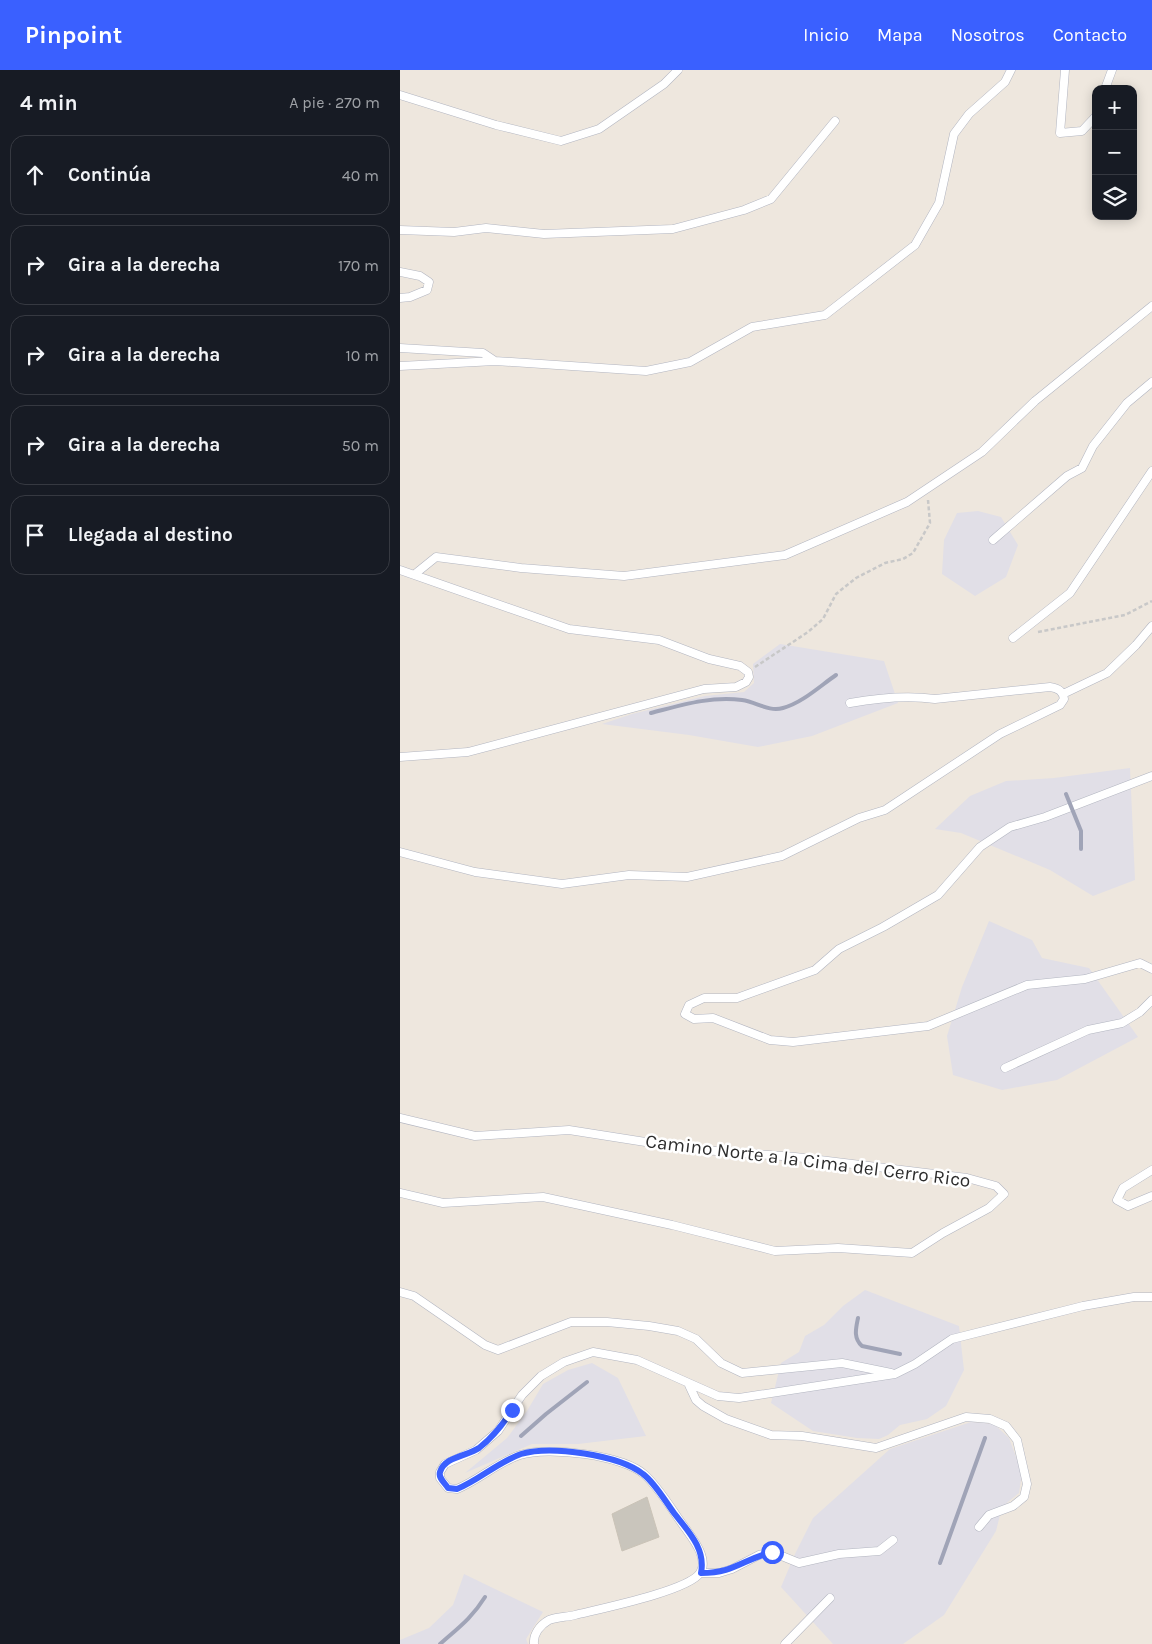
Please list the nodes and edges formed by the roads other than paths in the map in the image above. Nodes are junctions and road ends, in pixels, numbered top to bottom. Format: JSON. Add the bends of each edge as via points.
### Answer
{"nodes":[{"id":1,"x":678,"y":70,"type":"edge"},
{"id":2,"x":1011,"y":70,"type":"edge"},
{"id":3,"x":1065,"y":70,"type":"edge"},
{"id":4,"x":1112,"y":70,"type":"edge"},
{"id":5,"x":1106,"y":85,"type":"edge"},
{"id":6,"x":400,"y":95,"type":"edge"},
{"id":7,"x":1092,"y":120,"type":"edge"},
{"id":8,"x":835,"y":122,"type":"dead end"},
{"id":9,"x":400,"y":230,"type":"edge"},
{"id":10,"x":400,"y":272,"type":"edge"},
{"id":11,"x":400,"y":298,"type":"edge"},
{"id":12,"x":1152,"y":306,"type":"edge"},
{"id":13,"x":400,"y":348,"type":"edge"},
{"id":14,"x":495,"y":361,"type":"junction"},
{"id":15,"x":400,"y":366,"type":"edge"},
{"id":16,"x":1152,"y":382,"type":"edge"},
{"id":17,"x":1152,"y":471,"type":"edge"},
{"id":18,"x":993,"y":540,"type":"dead end"},
{"id":19,"x":400,"y":570,"type":"edge"},
{"id":20,"x":415,"y":574,"type":"junction"},
{"id":21,"x":1152,"y":626,"type":"edge"},
{"id":22,"x":1013,"y":638,"type":"road end"},
{"id":23,"x":1063,"y":694,"type":"junction"},
{"id":24,"x":850,"y":703,"type":"dead end"},
{"id":25,"x":400,"y":757,"type":"edge"},
{"id":26,"x":1152,"y":776,"type":"edge"},
{"id":27,"x":400,"y":852,"type":"edge"},
{"id":28,"x":1152,"y":968,"type":"edge"},
{"id":29,"x":1152,"y":1000,"type":"edge"},
{"id":30,"x":1005,"y":1068,"type":"dead end"},
{"id":31,"x":400,"y":1118,"type":"edge"},
{"id":32,"x":1152,"y":1170,"type":"edge"},
{"id":33,"x":400,"y":1193,"type":"edge"},
{"id":34,"x":1152,"y":1196,"type":"edge"},
{"id":35,"x":400,"y":1292,"type":"edge"},
{"id":36,"x":1152,"y":1297,"type":"edge"},
{"id":37,"x":895,"y":1374,"type":"junction"},
{"id":38,"x":689,"y":1384,"type":"junction"},
{"id":39,"x":979,"y":1527,"type":"dead end"},
{"id":40,"x":893,"y":1540,"type":"dead end"},
{"id":41,"x":701,"y":1573,"type":"junction"},
{"id":42,"x":830,"y":1598,"type":"dead end"},
{"id":43,"x":534,"y":1644,"type":"edge"},
{"id":44,"x":785,"y":1644,"type":"edge"}],
"edges":[{"from":1,"to":6,"type":"lane","via":[[664,84],[598,129],[561,141]]},
{"from":2,"to":14,"type":"lane","via":[[1004,82],[969,114],[954,134],[939,203],[915,245],[825,315],[752,327],[690,362],[646,371]]},
{"from":3,"to":7,"type":"lane","via":[[1060,133],[1082,131]]},
{"from":4,"to":5,"type":"lane"},
{"from":8,"to":9,"type":"lane","via":[[771,199],[744,210],[673,229],[544,234],[486,228],[454,232]]},
{"from":10,"to":11,"type":"lane","via":[[420,276],[429,282],[427,290]]},
{"from":12,"to":20,"type":"lane","via":[[1035,401],[982,452],[907,502],[785,555],[624,576],[436,557]]},
{"from":13,"to":14,"type":"lane","via":[[483,353]]},
{"from":14,"to":15,"type":"lane"},
{"from":16,"to":18,"type":"lane","via":[[1127,403],[1092,446],[1082,468],[1067,476]]},
{"from":17,"to":22,"type":"lane","via":[[1070,593]]},
{"from":19,"to":20,"type":"lane"},
{"from":20,"to":25,"type":"lane","via":[[569,629],[659,640],[709,659],[740,666],[748,676],[746,682],[736,687],[704,690],[468,752]]},
{"from":21,"to":23,"type":"lane","via":[[1107,673]]},
{"from":23,"to":24,"type":"lane","via":[[1058,688],[1050,687],[935,699],[918,696],[875,698]]},
{"from":23,"to":27,"type":"lane","via":[[1060,706],[1000,734],[885,810],[859,818],[782,856],[687,877],[629,875],[562,884],[475,872]]},
{"from":26,"to":28,"type":"lane","via":[[1010,828],[980,847],[938,895],[839,949],[815,970],[737,998],[704,998],[689,1005],[685,1014],[694,1020],[713,1018],[770,1040],[793,1042],[928,1026],[1027,985],[1085,979],[1140,963]]},
{"from":29,"to":30,"type":"lane","via":[[1122,1023],[1088,1030]]},
{"from":31,"to":33,"type":"lane","name":"Camino Norte a la Cima del Cerro Rico","via":[[475,1136],[568,1130],[690,1149],[795,1157],[967,1178],[996,1186],[1004,1194],[990,1208],[912,1253],[838,1248],[775,1251],[543,1197],[443,1204]]},
{"from":32,"to":34,"type":"lane","via":[[1123,1188],[1117,1200],[1128,1206]]},
{"from":35,"to":37,"type":"lane","via":[[414,1296],[485,1345],[498,1350],[571,1322],[607,1322],[678,1331],[696,1339],[721,1364],[742,1373],[842,1364]]},
{"from":36,"to":37,"type":"lane","via":[[1083,1306],[952,1340]]},
{"from":37,"to":38,"type":"lane","via":[[739,1398],[718,1396]]},
{"from":38,"to":39,"type":"lane","via":[[696,1400],[704,1406],[726,1419],[771,1435],[818,1438],[876,1448],[966,1417],[990,1418],[1006,1426],[1017,1440],[1027,1484],[1024,1497],[1013,1506],[989,1515]]},
{"from":38,"to":41,"type":"lane","via":[[637,1360],[594,1352],[564,1362],[541,1376],[522,1395],[498,1431],[476,1450],[445,1464],[440,1478],[448,1488],[457,1489],[521,1454],[540,1451],[620,1461],[644,1474],[694,1538],[703,1561]]},
{"from":40,"to":41,"type":"lane","via":[[879,1551],[839,1554],[799,1563],[772,1552],[719,1573]]},
{"from":41,"to":43,"type":"lane","via":[[680,1586],[625,1603],[550,1620],[539,1628]]},
{"from":42,"to":44,"type":"lane"}]}
